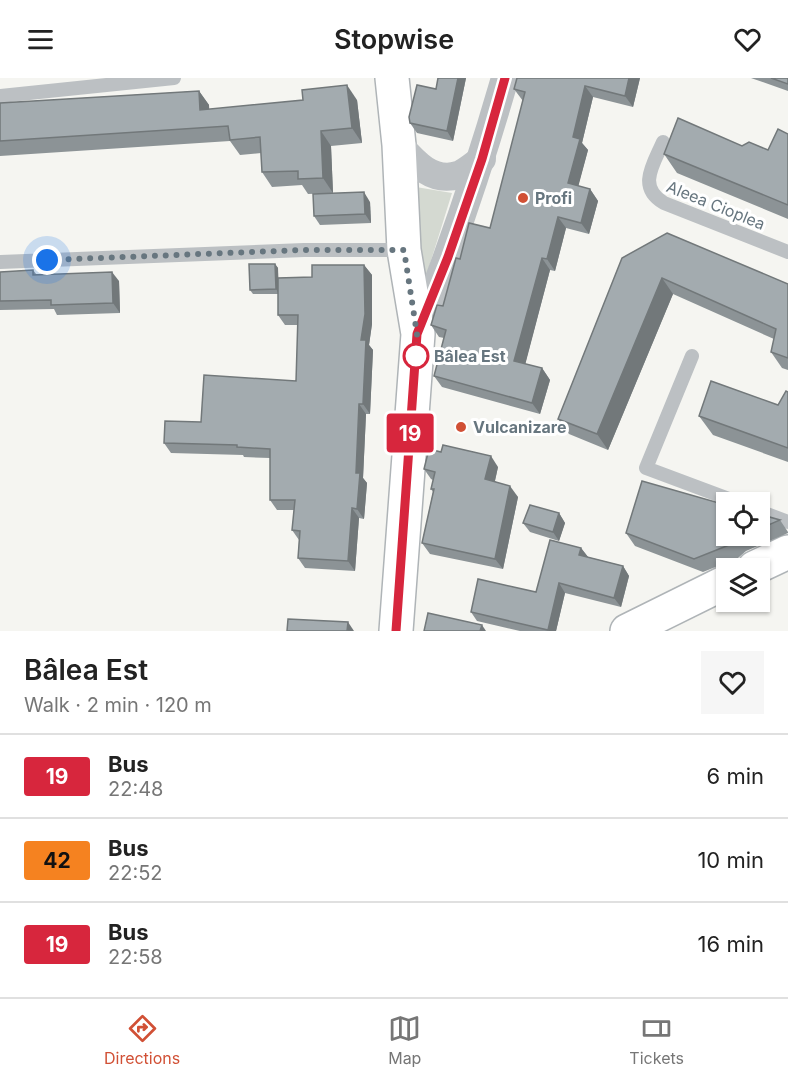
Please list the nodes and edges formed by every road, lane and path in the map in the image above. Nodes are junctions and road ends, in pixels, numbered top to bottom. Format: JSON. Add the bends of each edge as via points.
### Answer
{"nodes":[{"id":1,"x":174,"y":78,"type":"edge"},
{"id":2,"x":392,"y":78,"type":"edge"},
{"id":3,"x":505,"y":78,"type":"edge"},
{"id":4,"x":0,"y":96,"type":"edge"},
{"id":5,"x":663,"y":142,"type":"dead end"},
{"id":6,"x":399,"y":145,"type":"junction"},
{"id":7,"x":482,"y":159,"type":"junction"},
{"id":8,"x":404,"y":250,"type":"junction"},
{"id":9,"x":788,"y":252,"type":"edge"},
{"id":10,"x":0,"y":262,"type":"edge"},
{"id":11,"x":417,"y":334,"type":"junction"},
{"id":12,"x":692,"y":356,"type":"dead end"},
{"id":13,"x":716,"y":494,"type":"edge"},
{"id":14,"x":770,"y":515,"type":"edge"},
{"id":15,"x":788,"y":522,"type":"edge"},
{"id":16,"x":788,"y":552,"type":"edge"},
{"id":17,"x":770,"y":560,"type":"edge"},
{"id":18,"x":716,"y":587,"type":"edge"},
{"id":19,"x":638,"y":629,"type":"edge"},
{"id":20,"x":396,"y":631,"type":"edge"}],
"edges":[{"from":1,"to":4,"type":"lane"},
{"from":2,"to":6,"type":"street"},
{"from":3,"to":7,"type":"street"},
{"from":5,"to":9,"type":"lane","name":"Aleea Cioplea","via":[[650,173],[649,187],[654,197]]},
{"from":6,"to":7,"type":"street","via":[[420,168],[438,176],[458,175]]},
{"from":6,"to":8,"type":"street"},
{"from":7,"to":11,"type":"street"},
{"from":8,"to":10,"type":"lane"},
{"from":8,"to":11,"type":"street"},
{"from":11,"to":20,"type":"street"},
{"from":12,"to":13,"type":"lane","via":[[646,468]]},
{"from":14,"to":15,"type":"lane"},
{"from":16,"to":17,"type":"street"},
{"from":18,"to":19,"type":"street"}]}
